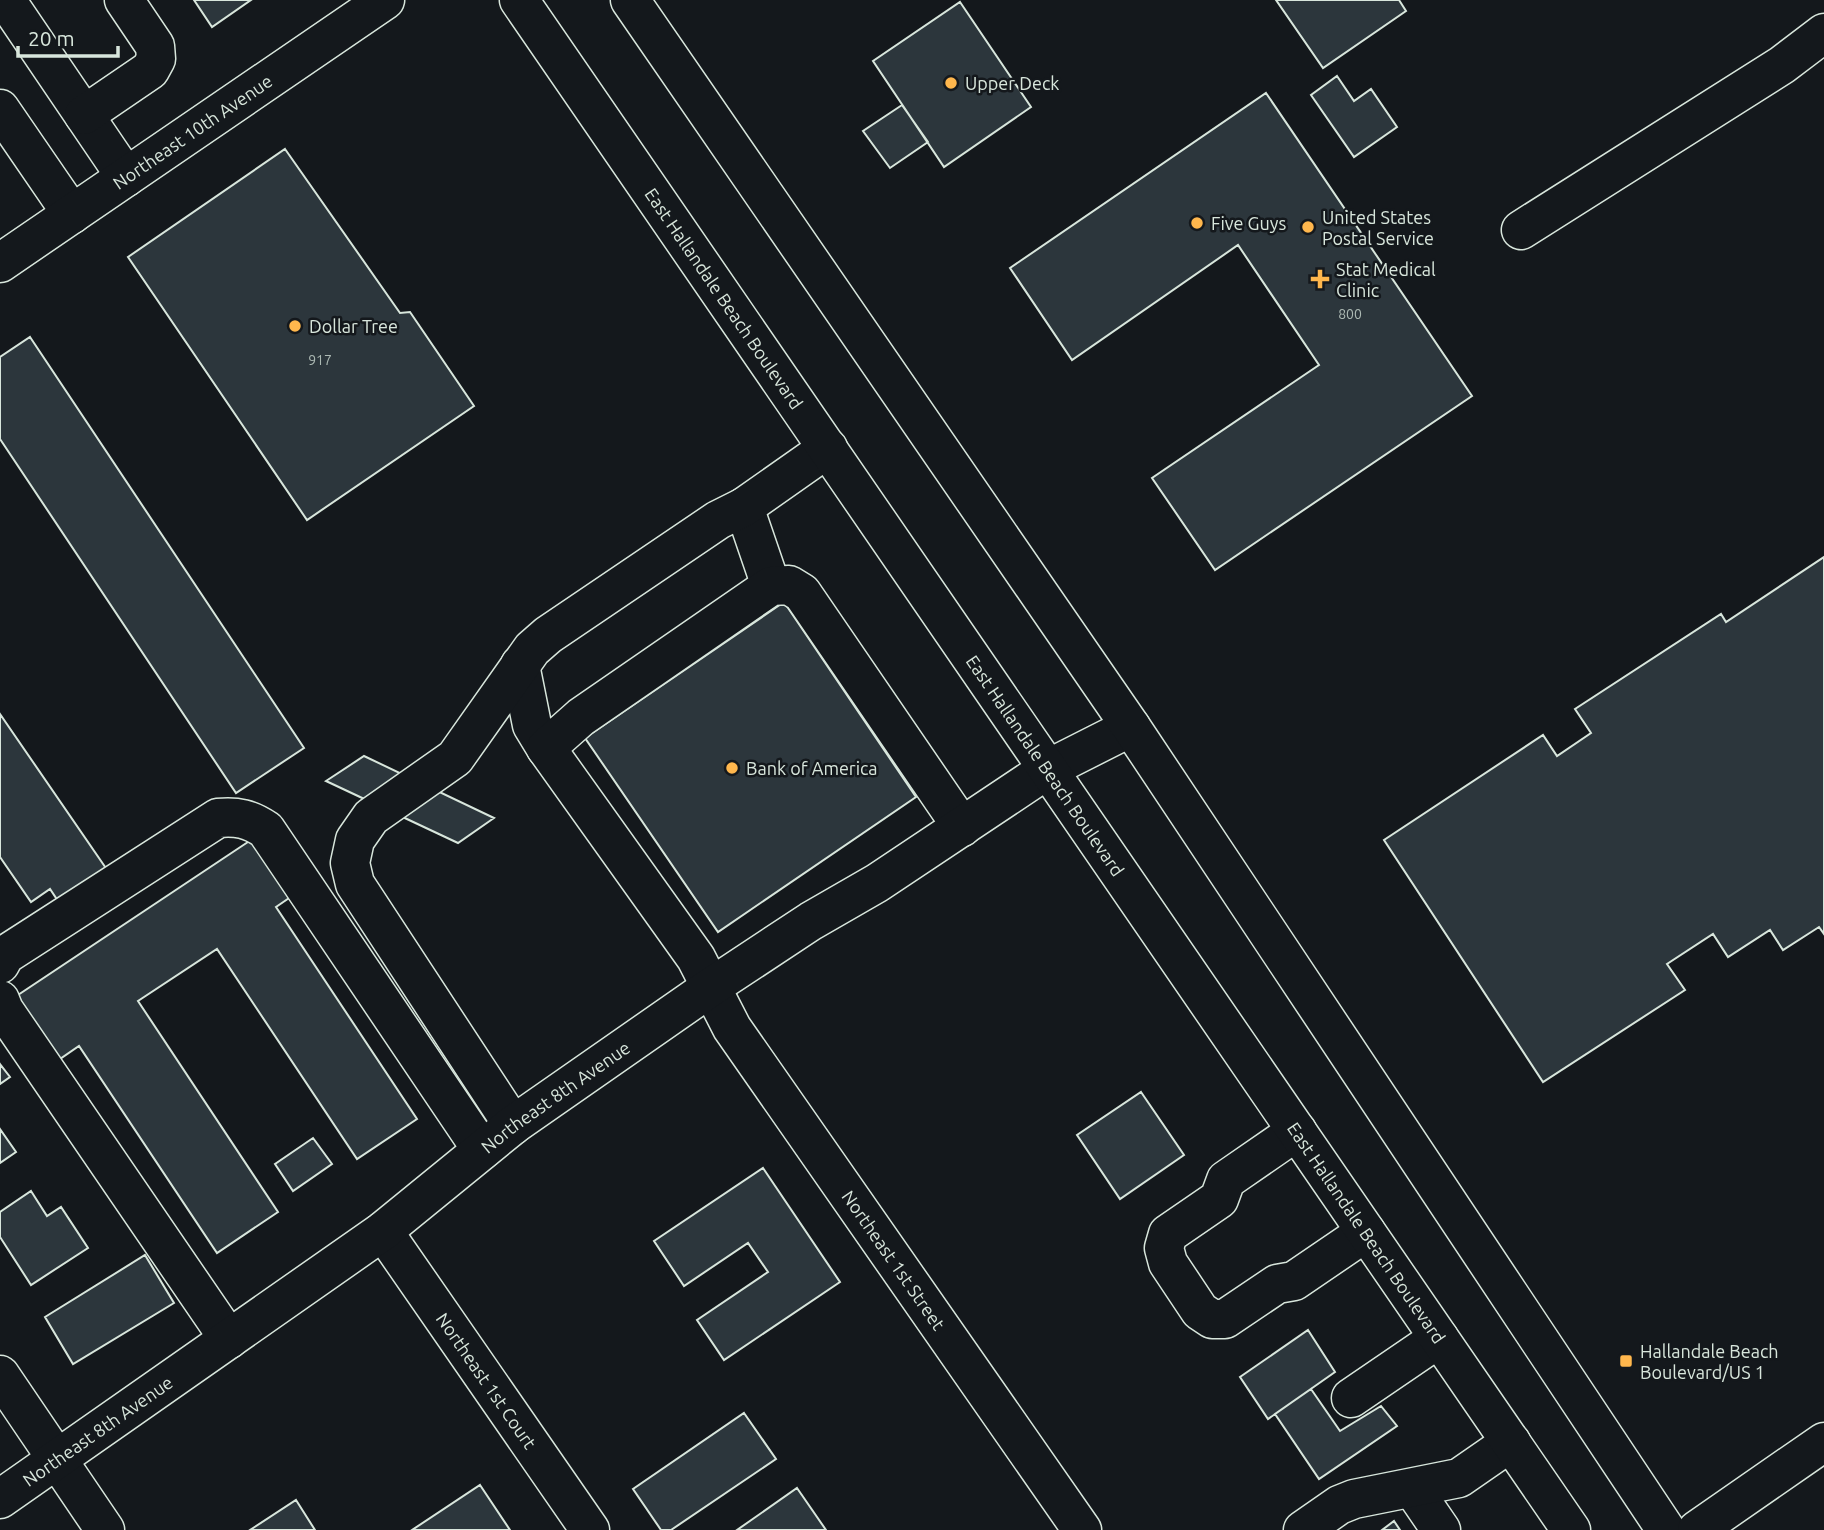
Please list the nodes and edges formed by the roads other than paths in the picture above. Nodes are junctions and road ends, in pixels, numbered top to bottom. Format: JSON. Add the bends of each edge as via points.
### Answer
{"nodes":[{"id":1,"x":6,"y":0,"type":"edge"},
{"id":2,"x":124,"y":0,"type":"edge"},
{"id":3,"x":519,"y":0,"type":"edge"},
{"id":4,"x":630,"y":0,"type":"edge"},
{"id":5,"x":366,"y":5,"type":"edge"},
{"id":6,"x":1824,"y":33,"type":"edge"},
{"id":7,"x":0,"y":109,"type":"edge"},
{"id":8,"x":84,"y":115,"type":"junction"},
{"id":9,"x":126,"y":177,"type":"junction"},
{"id":10,"x":72,"y":214,"type":"junction"},
{"id":11,"x":1521,"y":230,"type":"dead end"},
{"id":12,"x":0,"y":263,"type":"edge"},
{"id":13,"x":828,"y":448,"type":"junction"},
{"id":14,"x":744,"y":508,"type":"junction"},
{"id":15,"x":771,"y":586,"type":"junction"},
{"id":16,"x":520,"y":665,"type":"junction"},
{"id":17,"x":1131,"y":727,"type":"junction"},
{"id":18,"x":546,"y":748,"type":"junction"},
{"id":19,"x":1048,"y":769,"type":"junction"},
{"id":20,"x":962,"y":827,"type":"junction"},
{"id":21,"x":2,"y":955,"type":"edge"},
{"id":22,"x":710,"y":987,"type":"junction"},
{"id":23,"x":0,"y":1000,"type":"edge"},
{"id":24,"x":513,"y":1125,"type":"junction"},
{"id":25,"x":1297,"y":1131,"type":"junction"},
{"id":26,"x":482,"y":1150,"type":"junction"},
{"id":27,"x":383,"y":1231,"type":"junction"},
{"id":28,"x":1366,"y":1232,"type":"junction"},
{"id":29,"x":1439,"y":1338,"type":"junction"},
{"id":30,"x":229,"y":1339,"type":"junction"},
{"id":31,"x":0,"y":1375,"type":"edge"},
{"id":32,"x":1351,"y":1398,"type":"dead end"},
{"id":33,"x":1511,"y":1442,"type":"junction"},
{"id":34,"x":1824,"y":1442,"type":"edge"},
{"id":35,"x":58,"y":1461,"type":"junction"},
{"id":36,"x":1413,"y":1489,"type":"junction"},
{"id":37,"x":0,"y":1499,"type":"edge"},
{"id":38,"x":105,"y":1530,"type":"edge"},
{"id":39,"x":590,"y":1530,"type":"edge"},
{"id":40,"x":1082,"y":1530,"type":"edge"},
{"id":41,"x":1303,"y":1530,"type":"edge"},
{"id":42,"x":1441,"y":1530,"type":"edge"},
{"id":43,"x":1571,"y":1530,"type":"edge"},
{"id":44,"x":1666,"y":1530,"type":"edge"},
{"id":45,"x":1697,"y":1530,"type":"edge"}],
"edges":[{"from":1,"to":8,"type":"main road"},
{"from":2,"to":8,"type":"main road","via":[[155,46],[156,59],[150,70]]},
{"from":3,"to":13,"type":"main road","name":"East Hallandale Beach Boulevard"},
{"from":4,"to":17,"type":"main road"},
{"from":5,"to":9,"type":"main road","name":"Northeast 10th Avenue"},
{"from":6,"to":11,"type":"main road","via":[[1782,65]]},
{"from":7,"to":10,"type":"main road"},
{"from":8,"to":9,"type":"main road"},
{"from":9,"to":10,"type":"main road","name":"Northeast 10th Avenue"},
{"from":10,"to":12,"type":"main road","name":"Northeast 10th Avenue"},
{"from":13,"to":14,"type":"main road"},
{"from":13,"to":19,"type":"main road","name":"East Hallandale Beach Boulevard"},
{"from":14,"to":15,"type":"main road"},
{"from":14,"to":16,"type":"main road","via":[[718,520],[548,635]]},
{"from":15,"to":18,"type":"main road","via":[[582,717]]},
{"from":15,"to":20,"type":"main road","via":[[789,585],[802,593]]},
{"from":16,"to":18,"type":"main road","name":"Northeast 1st Street","via":[[532,725]]},
{"from":16,"to":24,"type":"main road","via":[[455,758],[371,817],[355,840],[350,863],[355,884]]},
{"from":17,"to":19,"type":"main road","name":"Northeast 8th Avenue"},
{"from":17,"to":44,"type":"main road"},
{"from":18,"to":22,"type":"main road","name":"Northeast 1st Street","via":[[682,937]]},
{"from":19,"to":20,"type":"main road","name":"Northeast 8th Avenue"},
{"from":19,"to":25,"type":"main road","name":"East Hallandale Beach Boulevard"},
{"from":20,"to":22,"type":"main road","name":"Northeast 8th Avenue"},
{"from":21,"to":26,"type":"main road","via":[[218,818],[236,816],[254,822],[266,830]]},
{"from":22,"to":24,"type":"main road","name":"Northeast 8th Avenue"},
{"from":22,"to":40,"type":"main road","name":"Northeast 1st Street","via":[[732,1028]]},
{"from":23,"to":30,"type":"main road"},
{"from":24,"to":26,"type":"main road","name":"Northeast 8th Avenue"},
{"from":25,"to":28,"type":"main road","name":"East Hallandale Beach Boulevard"},
{"from":25,"to":28,"type":"main road","via":[[1226,1180],[1219,1199],[1168,1234],[1164,1248],[1168,1263],[1200,1311],[1212,1319],[1225,1319],[1277,1284],[1294,1281]]},
{"from":26,"to":27,"type":"main road","name":"Northeast 8th Avenue"},
{"from":27,"to":30,"type":"main road","name":"Northeast 8th Avenue"},
{"from":27,"to":39,"type":"main road","name":"Northeast 1st Court"},
{"from":28,"to":29,"type":"main road","name":"East Hallandale Beach Boulevard"},
{"from":29,"to":32,"type":"main road"},
{"from":29,"to":33,"type":"main road","name":"East Hallandale Beach Boulevard"},
{"from":30,"to":35,"type":"main road","name":"Northeast 8th Avenue"},
{"from":31,"to":35,"type":"main road"},
{"from":33,"to":36,"type":"main road","via":[[1459,1478]]},
{"from":33,"to":43,"type":"main road","name":"East Hallandale Beach Boulevard"},
{"from":34,"to":45,"type":"main road"},
{"from":35,"to":37,"type":"main road","name":"Northeast 8th Avenue"},
{"from":35,"to":38,"type":"main road"},
{"from":36,"to":41,"type":"main road","via":[[1354,1499]]},
{"from":36,"to":42,"type":"main road"}]}
